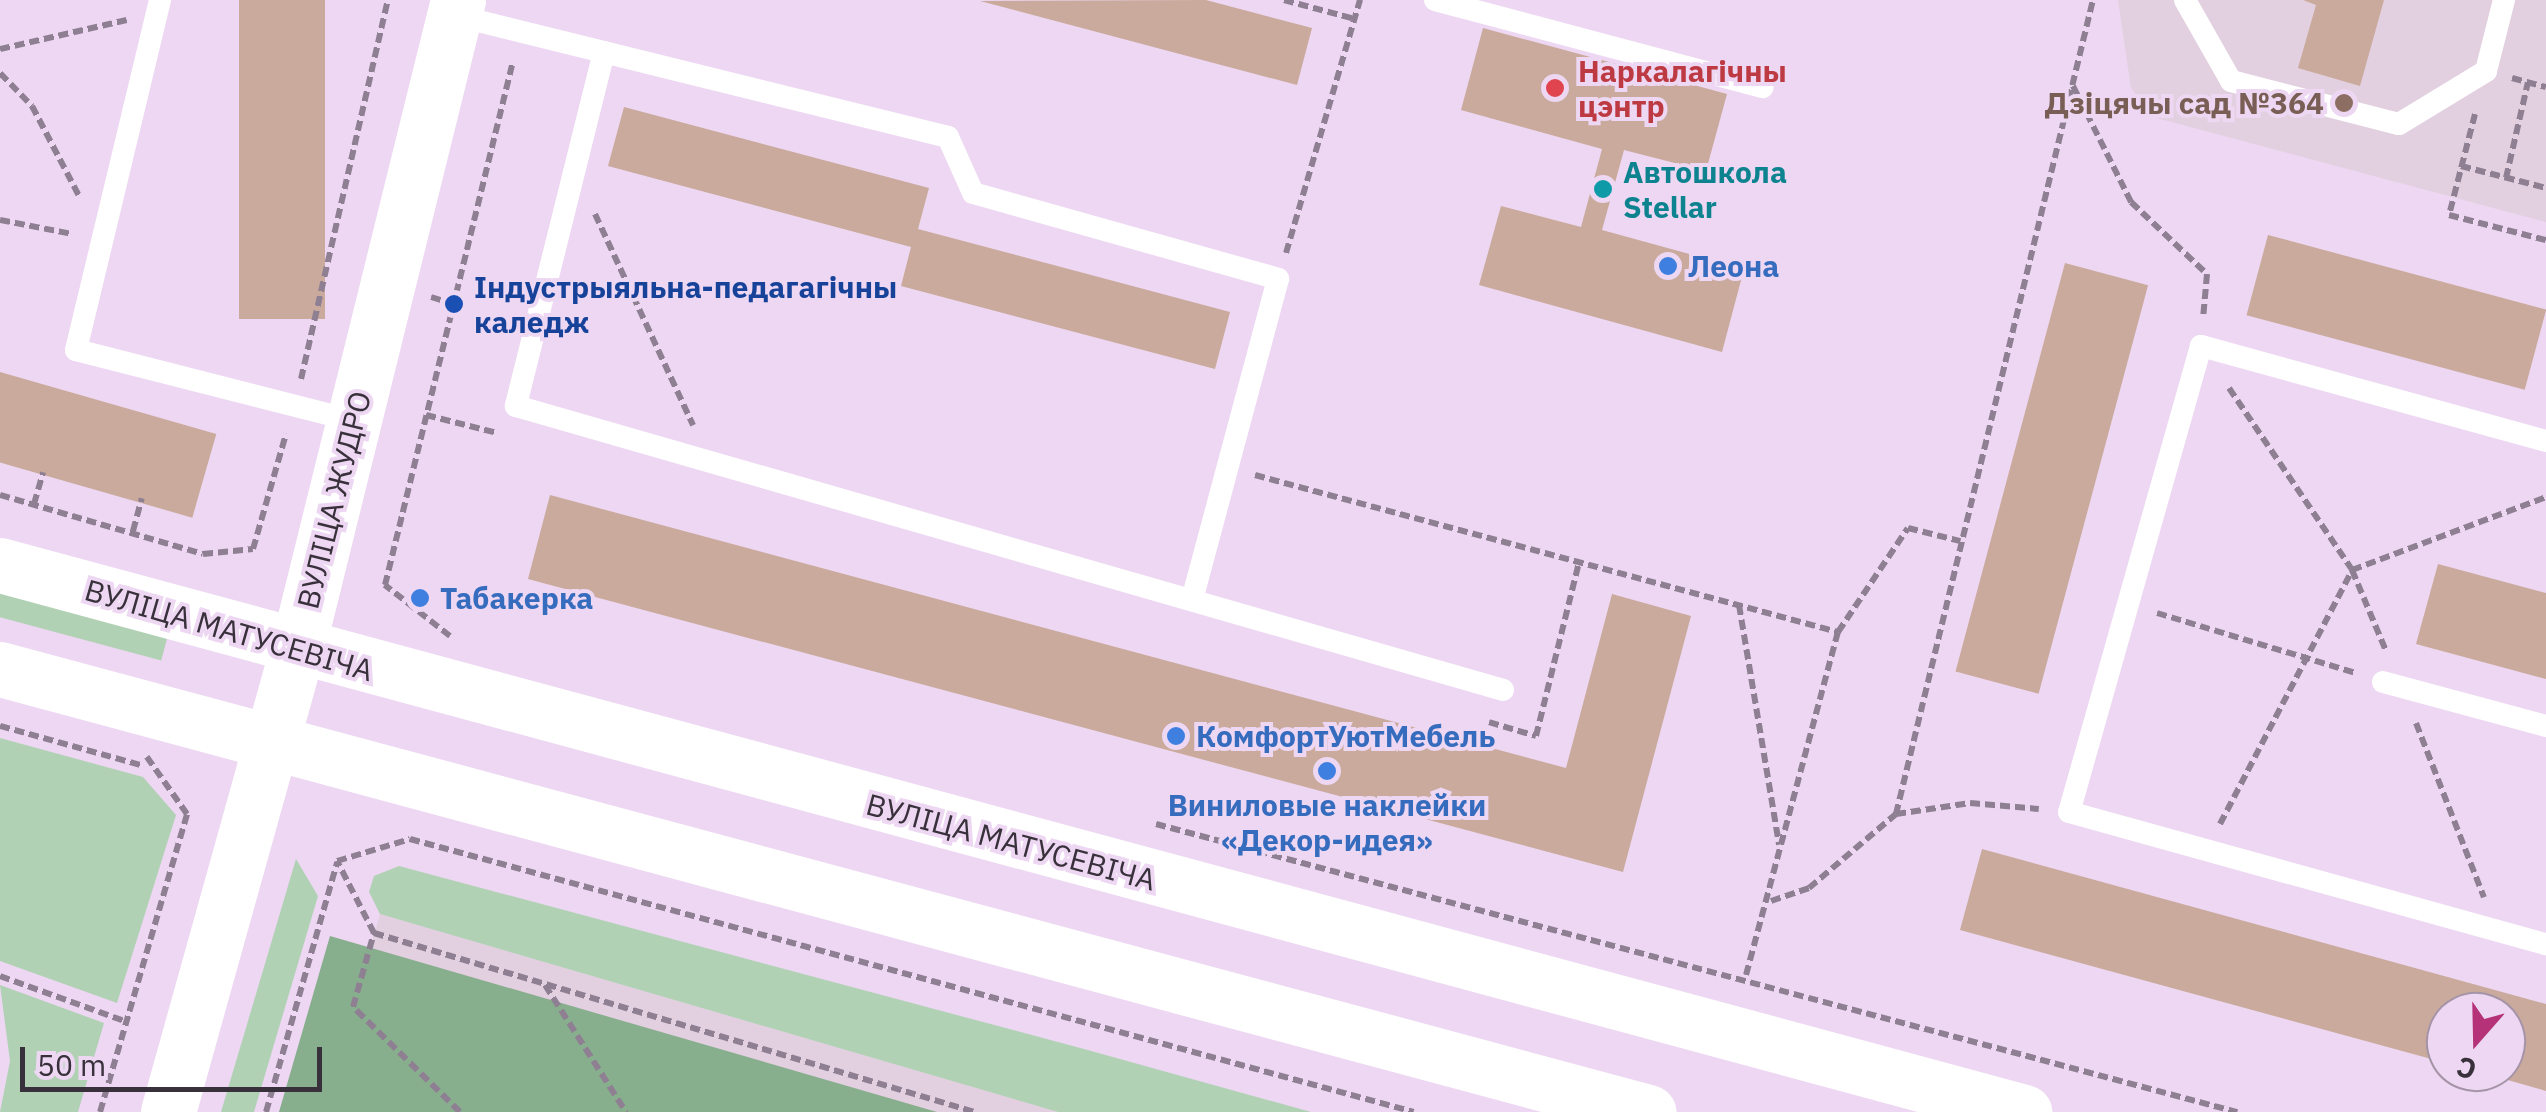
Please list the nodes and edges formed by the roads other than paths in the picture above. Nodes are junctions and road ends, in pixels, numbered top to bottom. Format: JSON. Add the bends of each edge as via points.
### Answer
{"nodes":[{"id":1,"x":1434,"y":0,"type":"edge"},
{"id":2,"x":2186,"y":0,"type":"edge"},
{"id":3,"x":2504,"y":0,"type":"edge"},
{"id":4,"x":158,"y":6,"type":"edge"},
{"id":5,"x":456,"y":8,"type":"edge"},
{"id":6,"x":604,"y":52,"type":"junction"},
{"id":7,"x":1764,"y":88,"type":"dead end"},
{"id":8,"x":354,"y":421,"type":"junction"},
{"id":9,"x":2546,"y":441,"type":"edge"},
{"id":10,"x":0,"y":565,"type":"edge"},
{"id":11,"x":1192,"y":600,"type":"junction"},
{"id":12,"x":297,"y":650,"type":"junction"},
{"id":13,"x":0,"y":669,"type":"edge"},
{"id":14,"x":2392,"y":684,"type":"road end"},
{"id":15,"x":1503,"y":690,"type":"dead end"},
{"id":16,"x":2546,"y":726,"type":"edge"},
{"id":17,"x":271,"y":744,"type":"junction"},
{"id":18,"x":2546,"y":944,"type":"edge"},
{"id":19,"x":168,"y":1112,"type":"edge"},
{"id":20,"x":1648,"y":1112,"type":"edge"},
{"id":21,"x":2024,"y":1112,"type":"edge"}],
"edges":[{"from":1,"to":7,"type":"lane"},
{"from":2,"to":3,"type":"lane","via":[[2231,81],[2399,124],[2486,71]]},
{"from":4,"to":8,"type":"lane","via":[[76,350]]},
{"from":5,"to":6,"type":"lane"},
{"from":5,"to":8,"type":"main road","name":"ВУЛІЦА ЖУДРО"},
{"from":6,"to":11,"type":"lane","via":[[948,136],[972,192],[1278,280]]},
{"from":6,"to":11,"type":"lane","via":[[516,406]]},
{"from":8,"to":12,"type":"main road","name":"ВУЛІЦА ЖУДРО"},
{"from":9,"to":18,"type":"lane","via":[[2201,346],[2069,812]]},
{"from":10,"to":12,"type":"main road","name":"ВУЛІЦА МАТУСЕВІЧА"},
{"from":11,"to":15,"type":"lane"},
{"from":12,"to":17,"type":"main road","name":"ВУЛІЦА ЖУДРО"},
{"from":12,"to":21,"type":"main road","name":"ВУЛІЦА МАТУСЕВІЧА"},
{"from":13,"to":17,"type":"main road"},
{"from":14,"to":16,"type":"lane"},
{"from":17,"to":19,"type":"main road","name":"ВУЛІЦА ЖУДРО"},
{"from":17,"to":20,"type":"main road"}]}
